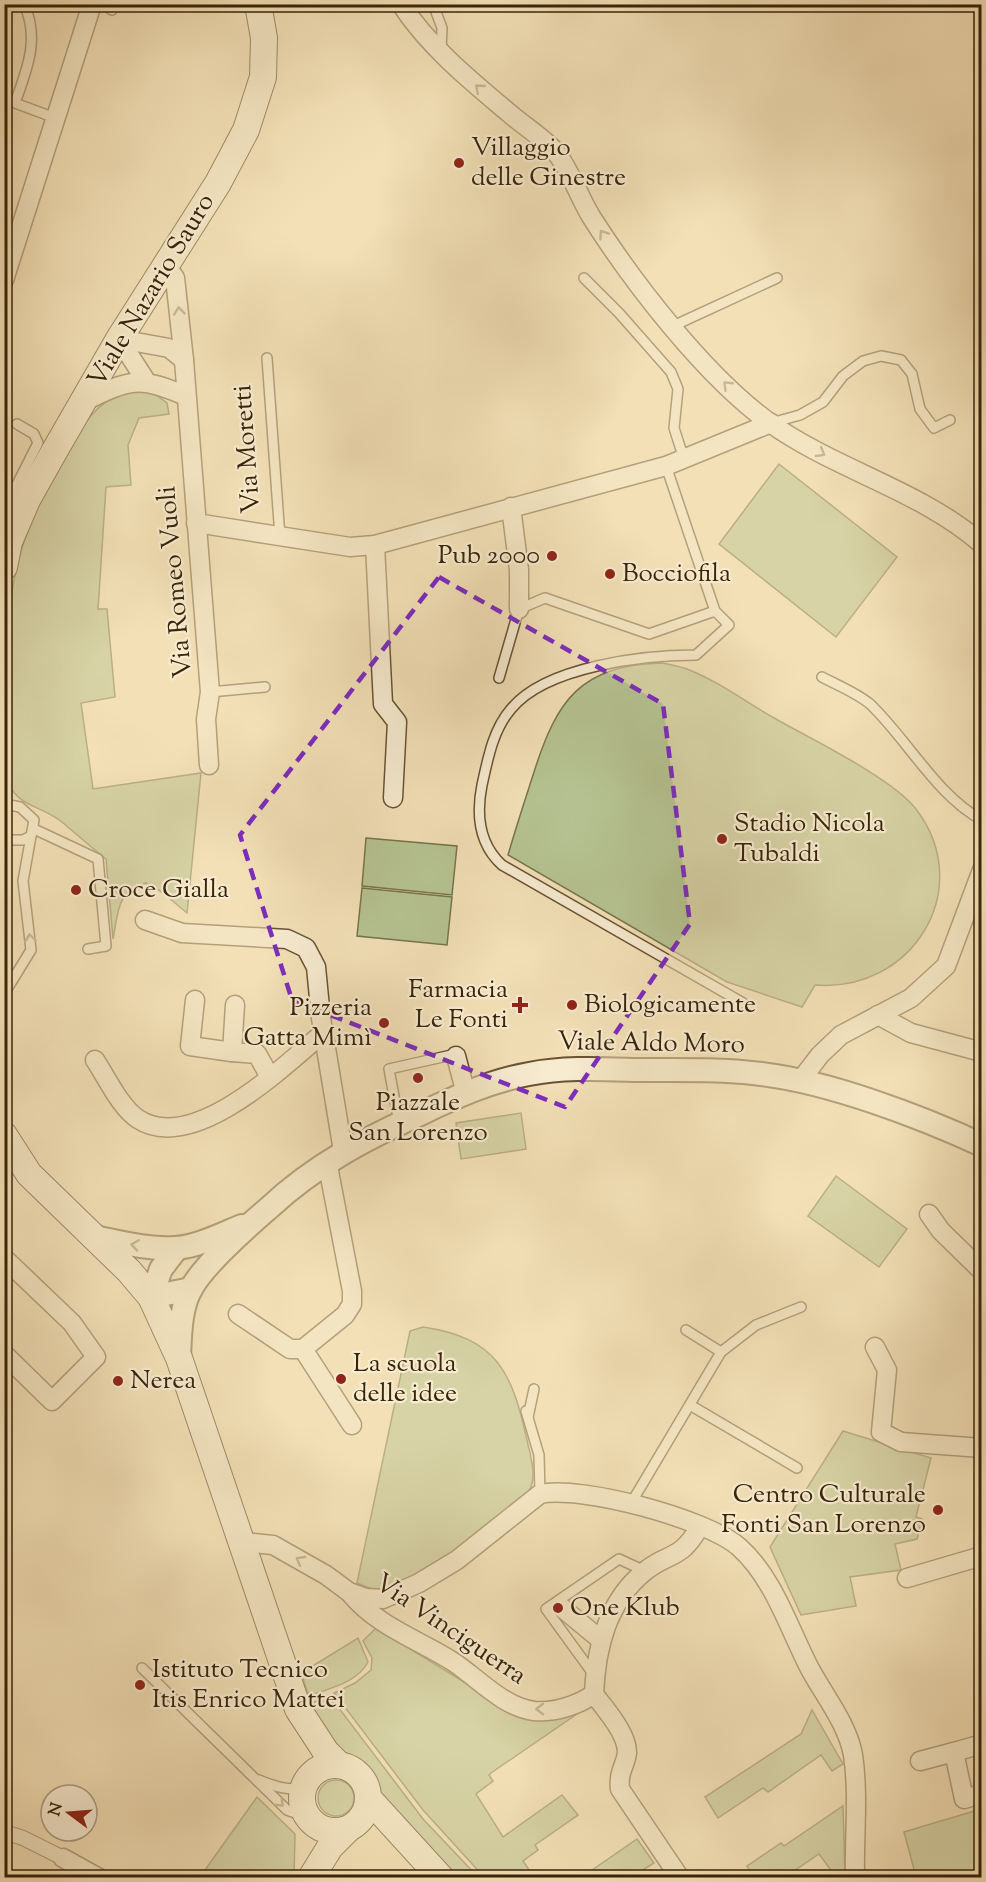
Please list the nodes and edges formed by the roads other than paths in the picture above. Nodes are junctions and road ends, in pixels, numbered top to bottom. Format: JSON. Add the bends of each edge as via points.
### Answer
{"nodes":[{"id":1,"x":92,"y":4,"type":"edge"},
{"id":2,"x":258,"y":4,"type":"edge"},
{"id":3,"x":401,"y":4,"type":"edge"},
{"id":4,"x":433,"y":4,"type":"edge"},
{"id":5,"x":25,"y":8,"type":"edge"},
{"id":6,"x":441,"y":51,"type":"junction"},
{"id":7,"x":55,"y":118,"type":"junction"},
{"id":8,"x":166,"y":265,"type":"junction"},
{"id":9,"x":777,"y":278,"type":"dead end"},
{"id":10,"x":584,"y":279,"type":"dead end"},
{"id":11,"x":4,"y":280,"type":"edge"},
{"id":12,"x":673,"y":326,"type":"junction"},
{"id":13,"x":119,"y":339,"type":"junction"},
{"id":14,"x":267,"y":358,"type":"dead end"},
{"id":15,"x":184,"y":360,"type":"junction"},
{"id":16,"x":146,"y":381,"type":"junction"},
{"id":17,"x":186,"y":396,"type":"junction"},
{"id":18,"x":85,"y":401,"type":"junction"},
{"id":19,"x":950,"y":420,"type":"dead end"},
{"id":20,"x":771,"y":423,"type":"junction"},
{"id":21,"x":17,"y":424,"type":"dead end"},
{"id":22,"x":684,"y":459,"type":"junction"},
{"id":23,"x":666,"y":465,"type":"junction"},
{"id":24,"x":512,"y":507,"type":"junction"},
{"id":25,"x":4,"y":510,"type":"edge"},
{"id":26,"x":196,"y":523,"type":"junction"},
{"id":27,"x":280,"y":537,"type":"junction"},
{"id":28,"x":7,"y":538,"type":"edge"},
{"id":29,"x":981,"y":544,"type":"edge"},
{"id":30,"x":375,"y":545,"type":"junction"},
{"id":31,"x":4,"y":567,"type":"edge"},
{"id":32,"x":519,"y":609,"type":"junction"},
{"id":33,"x":715,"y":611,"type":"junction"},
{"id":34,"x":822,"y":677,"type":"dead end"},
{"id":35,"x":499,"y":678,"type":"dead end"},
{"id":36,"x":265,"y":687,"type":"dead end"},
{"id":37,"x":210,"y":692,"type":"junction"},
{"id":38,"x":209,"y":765,"type":"dead end"},
{"id":39,"x":393,"y":798,"type":"dead end"},
{"id":40,"x":4,"y":804,"type":"edge"},
{"id":41,"x":981,"y":820,"type":"edge"},
{"id":42,"x":33,"y":832,"type":"junction"},
{"id":43,"x":4,"y":840,"type":"edge"},
{"id":44,"x":981,"y":870,"type":"edge"},
{"id":45,"x":145,"y":920,"type":"dead end"},
{"id":46,"x":88,"y":949,"type":"dead end"},
{"id":47,"x":4,"y":994,"type":"edge"},
{"id":48,"x":195,"y":1000,"type":"dead end"},
{"id":49,"x":743,"y":1003,"type":"dead end"},
{"id":50,"x":235,"y":1005,"type":"dead end"},
{"id":51,"x":878,"y":1015,"type":"junction"},
{"id":52,"x":323,"y":1033,"type":"junction"},
{"id":53,"x":232,"y":1052,"type":"junction"},
{"id":54,"x":981,"y":1052,"type":"edge"},
{"id":55,"x":456,"y":1056,"type":"joint"},
{"id":56,"x":95,"y":1060,"type":"dead end"},
{"id":57,"x":270,"y":1077,"type":"junction"},
{"id":58,"x":800,"y":1081,"type":"junction"},
{"id":59,"x":466,"y":1094,"type":"junction"},
{"id":60,"x":399,"y":1123,"type":"junction"},
{"id":61,"x":4,"y":1135,"type":"edge"},
{"id":62,"x":981,"y":1144,"type":"edge"},
{"id":63,"x":335,"y":1156,"type":"junction"},
{"id":64,"x":929,"y":1214,"type":"dead end"},
{"id":65,"x":254,"y":1220,"type":"junction"},
{"id":66,"x":94,"y":1237,"type":"junction"},
{"id":67,"x":177,"y":1248,"type":"junction"},
{"id":68,"x":4,"y":1258,"type":"edge"},
{"id":69,"x":981,"y":1271,"type":"edge"},
{"id":70,"x":191,"y":1288,"type":"junction"},
{"id":71,"x":151,"y":1297,"type":"junction"},
{"id":72,"x":801,"y":1307,"type":"dead end"},
{"id":73,"x":238,"y":1314,"type":"dead end"},
{"id":74,"x":686,"y":1330,"type":"dead end"},
{"id":75,"x":875,"y":1347,"type":"dead end"},
{"id":76,"x":303,"y":1349,"type":"junction"},
{"id":77,"x":721,"y":1352,"type":"junction"},
{"id":78,"x":4,"y":1354,"type":"edge"},
{"id":79,"x":180,"y":1358,"type":"junction"},
{"id":80,"x":534,"y":1389,"type":"dead end"},
{"id":81,"x":690,"y":1405,"type":"junction"},
{"id":82,"x":352,"y":1425,"type":"dead end"},
{"id":83,"x":981,"y":1448,"type":"edge"},
{"id":84,"x":797,"y":1468,"type":"dead end"},
{"id":85,"x":540,"y":1494,"type":"junction"},
{"id":86,"x":630,"y":1505,"type":"junction"},
{"id":87,"x":700,"y":1526,"type":"junction"},
{"id":88,"x":242,"y":1542,"type":"junction"},
{"id":89,"x":981,"y":1556,"type":"edge"},
{"id":90,"x":645,"y":1571,"type":"junction"},
{"id":91,"x":907,"y":1578,"type":"dead end"},
{"id":92,"x":349,"y":1592,"type":"junction"},
{"id":93,"x":561,"y":1607,"type":"dead end"},
{"id":94,"x":601,"y":1640,"type":"junction"},
{"id":95,"x":142,"y":1668,"type":"dead end"},
{"id":96,"x":595,"y":1685,"type":"junction"},
{"id":97,"x":298,"y":1709,"type":"junction"},
{"id":98,"x":981,"y":1744,"type":"edge"},
{"id":99,"x":954,"y":1752,"type":"junction"},
{"id":100,"x":920,"y":1761,"type":"dead end"},
{"id":101,"x":339,"y":1765,"type":"junction"},
{"id":102,"x":257,"y":1779,"type":"junction"},
{"id":103,"x":305,"y":1784,"type":"junction"},
{"id":104,"x":981,"y":1794,"type":"edge"},
{"id":105,"x":369,"y":1799,"type":"junction"},
{"id":106,"x":309,"y":1818,"type":"junction"},
{"id":107,"x":349,"y":1828,"type":"junction"},
{"id":108,"x":4,"y":1832,"type":"edge"},
{"id":109,"x":417,"y":1854,"type":"junction"},
{"id":110,"x":63,"y":1858,"type":"joint"},
{"id":111,"x":99,"y":1878,"type":"edge"},
{"id":112,"x":309,"y":1878,"type":"edge"},
{"id":113,"x":441,"y":1878,"type":"edge"},
{"id":114,"x":680,"y":1878,"type":"edge"},
{"id":115,"x":855,"y":1878,"type":"edge"}],
"edges":[{"from":1,"to":7,"type":"street"},
{"from":2,"to":8,"type":"main road","name":"Viale Nazario Sauro","via":[[264,38],[262,77],[246,130]]},
{"from":3,"to":6,"type":"street"},
{"from":4,"to":6,"type":"lane","via":[[442,28]]},
{"from":5,"to":7,"type":"lane","via":[[33,39],[30,61],[15,103]]},
{"from":12,"to":6,"type":"street","one_way":true,"via":[[598,226],[572,175],[553,150]]},
{"from":7,"to":11,"type":"street"},
{"from":8,"to":13,"type":"main road","name":"Viale Nazario Sauro"},
{"from":15,"to":8,"type":"street","name":"Via Romeo Vuoli","one_way":true,"via":[[175,278]]},
{"from":9,"to":12,"type":"lane"},
{"from":10,"to":22,"type":"lane","via":[[671,372],[678,389],[674,428]]},
{"from":20,"to":12,"type":"street","one_way":true,"via":[[701,359]]},
{"from":13,"to":15,"type":"street","via":[[169,348]]},
{"from":13,"to":16,"type":"street"},
{"from":13,"to":18,"type":"main road","name":"Viale Nazario Sauro"},
{"from":14,"to":27,"type":"lane","name":"Via Moretti"},
{"from":15,"to":17,"type":"street","name":"Via Romeo Vuoli"},
{"from":16,"to":17,"type":"street"},
{"from":16,"to":18,"type":"street","via":[[116,386]]},
{"from":17,"to":26,"type":"street","name":"Via Romeo Vuoli"},
{"from":18,"to":28,"type":"main road","name":"Viale Nazario Sauro"},
{"from":19,"to":20,"type":"lane","via":[[934,428],[920,409],[912,374],[901,360],[881,356],[863,361],[843,376],[823,402],[800,415]]},
{"from":20,"to":22,"type":"street","name":"Via Moretti"},
{"from":20,"to":29,"type":"street","one_way":true,"via":[[834,460],[956,521]]},
{"from":21,"to":25,"type":"lane","via":[[34,434],[38,442]]},
{"from":22,"to":23,"type":"street","name":"Via Moretti"},
{"from":23,"to":24,"type":"street","name":"Via Moretti"},
{"from":23,"to":33,"type":"lane"},
{"from":24,"to":30,"type":"street","name":"Via Moretti"},
{"from":24,"to":32,"type":"street"},
{"from":26,"to":27,"type":"street","name":"Via Moretti"},
{"from":26,"to":37,"type":"street","name":"Via Romeo Vuoli"},
{"from":27,"to":30,"type":"street","name":"Via Moretti","via":[[350,547]]},
{"from":28,"to":31,"type":"main road","name":"Viale Nazario Sauro"},
{"from":30,"to":39,"type":"street","via":[[382,704],[397,722]]},
{"from":32,"to":33,"type":"lane","via":[[545,598],[649,634]]},
{"from":32,"to":35,"type":"lane"},
{"from":33,"to":49,"type":"lane","via":[[729,625],[696,655],[622,660],[573,673],[535,690],[512,707],[489,752],[478,814],[489,853],[502,865]]},
{"from":34,"to":41,"type":"lane","via":[[868,703],[953,798]]},
{"from":36,"to":37,"type":"lane"},
{"from":37,"to":38,"type":"street","name":"Via Romeo Vuoli","via":[[206,718]]},
{"from":40,"to":42,"type":"lane","via":[[28,813],[34,820]]},
{"from":42,"to":43,"type":"lane","via":[[23,840]]},
{"from":42,"to":46,"type":"lane","via":[[98,859],[106,946]]},
{"from":47,"to":42,"type":"lane","one_way":true,"via":[[32,950],[23,881]]},
{"from":44,"to":51,"type":"street","via":[[946,966],[911,998]]},
{"from":45,"to":52,"type":"street","via":[[182,933],[278,938],[301,945],[311,954],[316,967]]},
{"from":48,"to":53,"type":"street","via":[[190,1046]]},
{"from":50,"to":53,"type":"street"},
{"from":51,"to":54,"type":"street","via":[[911,1033]]},
{"from":51,"to":58,"type":"street","via":[[842,1035]]},
{"from":52,"to":57,"type":"street"},
{"from":52,"to":63,"type":"street"},
{"from":53,"to":57,"type":"street","via":[[257,1054]]},
{"from":55,"to":59,"type":"street"},
{"from":55,"to":60,"type":"lane","via":[[389,1069]]},
{"from":56,"to":57,"type":"street","via":[[136,1118],[158,1127],[186,1126],[219,1112]]},
{"from":58,"to":59,"type":"street","name":"Viale Aldo Moro","via":[[726,1071],[576,1069],[528,1074]]},
{"from":58,"to":62,"type":"street","name":"Viale Aldo Moro","via":[[893,1110]]},
{"from":59,"to":60,"type":"street","name":"Viale Aldo Moro"},
{"from":60,"to":63,"type":"street","name":"Viale Aldo Moro"},
{"from":61,"to":66,"type":"main road","via":[[29,1174]]},
{"from":63,"to":65,"type":"street","name":"Viale Aldo Moro"},
{"from":63,"to":76,"type":"street","via":[[352,1304],[345,1315]]},
{"from":64,"to":69,"type":"street","via":[[941,1232]]},
{"from":65,"to":67,"type":"street","name":"Viale Aldo Moro","via":[[209,1240]]},
{"from":65,"to":70,"type":"street","name":"Viale Aldo Moro"},
{"from":67,"to":66,"type":"street","name":"Viale Aldo Moro","one_way":true},
{"from":66,"to":71,"type":"main road"},
{"from":67,"to":71,"type":"street","via":[[160,1269]]},
{"from":68,"to":78,"type":"street","via":[[72,1323],[96,1357],[52,1401]]},
{"from":70,"to":71,"type":"street"},
{"from":70,"to":79,"type":"street"},
{"from":71,"to":79,"type":"main road"},
{"from":72,"to":77,"type":"lane","via":[[756,1325]]},
{"from":73,"to":76,"type":"street","via":[[290,1349]]},
{"from":74,"to":77,"type":"lane"},
{"from":75,"to":83,"type":"street","via":[[887,1370],[881,1432],[902,1442]]},
{"from":76,"to":82,"type":"street"},
{"from":77,"to":81,"type":"lane"},
{"from":79,"to":88,"type":"main road"},
{"from":80,"to":85,"type":"lane","via":[[527,1414],[539,1455]]},
{"from":81,"to":84,"type":"lane"},
{"from":81,"to":86,"type":"lane"},
{"from":85,"to":86,"type":"street","via":[[555,1491],[608,1497]]},
{"from":85,"to":92,"type":"street","via":[[481,1543],[419,1583],[383,1599]]},
{"from":86,"to":87,"type":"street"},
{"from":87,"to":90,"type":"street","via":[[690,1544]]},
{"from":87,"to":115,"type":"street","via":[[740,1548],[759,1571],[853,1752]]},
{"from":92,"to":88,"type":"street","one_way":true,"via":[[273,1545]]},
{"from":88,"to":97,"type":"main road"},
{"from":89,"to":91,"type":"street"},
{"from":90,"to":94,"type":"street","via":[[618,1599]]},
{"from":90,"to":96,"type":"lane","via":[[619,1559],[546,1609]]},
{"from":96,"to":92,"type":"street","name":"Via Vinciguerra","one_way":true,"via":[[580,1704],[535,1711],[513,1705],[450,1660],[369,1614]]},
{"from":93,"to":94,"type":"street"},
{"from":94,"to":96,"type":"street"},
{"from":95,"to":102,"type":"lane"},
{"from":96,"to":114,"type":"street","via":[[625,1741],[627,1751],[619,1777],[620,1790]]},
{"from":97,"to":101,"type":"main road"},
{"from":97,"to":103,"type":"main road","via":[[305,1742]]},
{"from":98,"to":99,"type":"street"},
{"from":99,"to":100,"type":"street"},
{"from":99,"to":104,"type":"street","via":[[964,1799]]},
{"from":101,"to":103,"type":"main road","via":[[317,1770]]},
{"from":101,"to":105,"type":"main road","via":[[358,1773]]},
{"from":102,"to":103,"type":"lane","via":[[280,1788]]},
{"from":102,"to":106,"type":"lane","one_way":true,"via":[[287,1810]]},
{"from":103,"to":106,"type":"main road","via":[[302,1801]]},
{"from":105,"to":107,"type":"main road","via":[[364,1815]]},
{"from":105,"to":109,"type":"main road"},
{"from":106,"to":107,"type":"main road","via":[[330,1831]]},
{"from":106,"to":112,"type":"main road"},
{"from":107,"to":109,"type":"main road","via":[[393,1839]]},
{"from":107,"to":112,"type":"main road"},
{"from":108,"to":110,"type":"street"},
{"from":109,"to":113,"type":"main road"},
{"from":110,"to":111,"type":"street"}]}
